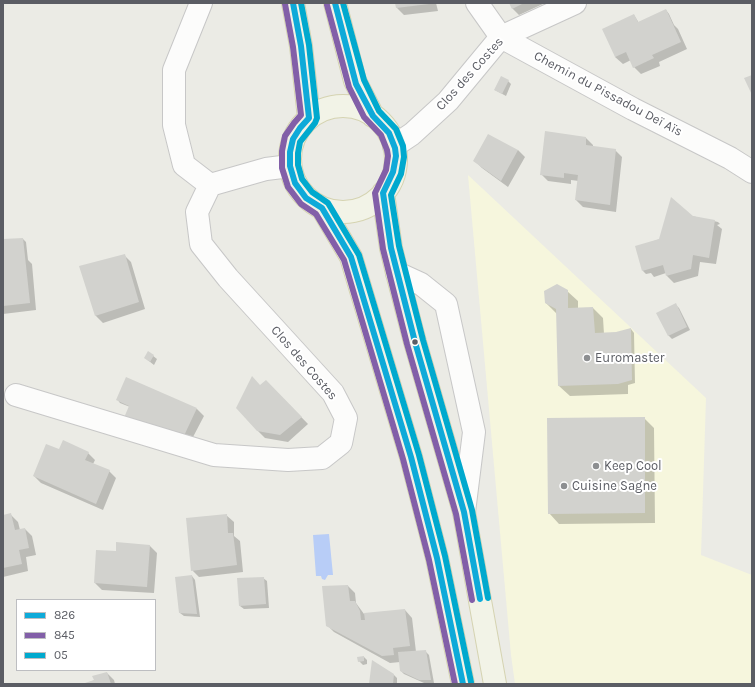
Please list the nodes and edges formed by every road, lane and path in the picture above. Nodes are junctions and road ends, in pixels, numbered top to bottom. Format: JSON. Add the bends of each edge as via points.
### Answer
{"nodes":[{"id":1,"x":201,"y":3,"type":"edge"},
{"id":2,"x":293,"y":3,"type":"edge"},
{"id":3,"x":335,"y":3,"type":"edge"},
{"id":4,"x":477,"y":3,"type":"edge"},
{"id":5,"x":575,"y":3,"type":"edge"},
{"id":6,"x":501,"y":37,"type":"junction"},
{"id":7,"x":373,"y":116,"type":"junction"},
{"id":8,"x":310,"y":118,"type":"junction"},
{"id":9,"x":394,"y":146,"type":"junction"},
{"id":10,"x":290,"y":166,"type":"junction"},
{"id":11,"x":752,"y":172,"type":"edge"},
{"id":12,"x":210,"y":185,"type":"junction"},
{"id":13,"x":384,"y":193,"type":"junction"},
{"id":14,"x":322,"y":208,"type":"junction"},
{"id":15,"x":397,"y":273,"type":"junction"},
{"id":16,"x":16,"y":395,"type":"dead end"},
{"id":17,"x":464,"y":512,"type":"junction"},
{"id":18,"x":463,"y":684,"type":"edge"},
{"id":19,"x":495,"y":684,"type":"edge"}],
"edges":[{"from":1,"to":12,"type":"street","via":[[174,70],[174,125],[184,165]]},
{"from":2,"to":8,"type":"main road","via":[[302,46]]},
{"from":3,"to":7,"type":"main road","via":[[355,81]]},
{"from":4,"to":6,"type":"street","name":"Chemin du Pissadou Deï Aïs"},
{"from":5,"to":6,"type":"street","name":"Clos des Costes"},
{"from":6,"to":9,"type":"street","name":"Clos des Costes","via":[[448,101],[412,134]]},
{"from":6,"to":11,"type":"street","name":"Chemin du Pissadou Deï Aïs"},
{"from":7,"to":8,"type":"main road","via":[[352,107],[330,108]]},
{"from":7,"to":9,"type":"main road","via":[[390,134]]},
{"from":8,"to":10,"type":"main road","via":[[293,139]]},
{"from":9,"to":13,"type":"main road","via":[[395,171]]},
{"from":10,"to":12,"type":"street","via":[[266,169]]},
{"from":10,"to":14,"type":"main road","via":[[295,183],[306,198]]},
{"from":12,"to":16,"type":"street","name":"Clos des Costes","via":[[197,212],[201,244],[228,278],[333,393],[346,418],[341,443],[322,458],[288,460],[214,455]]},
{"from":13,"to":14,"type":"main road","via":[[366,208],[344,213]]},
{"from":13,"to":15,"type":"main road"},
{"from":14,"to":18,"type":"main road","via":[[351,257],[411,457],[437,558]]},
{"from":15,"to":17,"type":"main road"},
{"from":15,"to":17,"type":"street","via":[[422,284],[446,304],[474,432]]},
{"from":17,"to":19,"type":"main road"}]}
